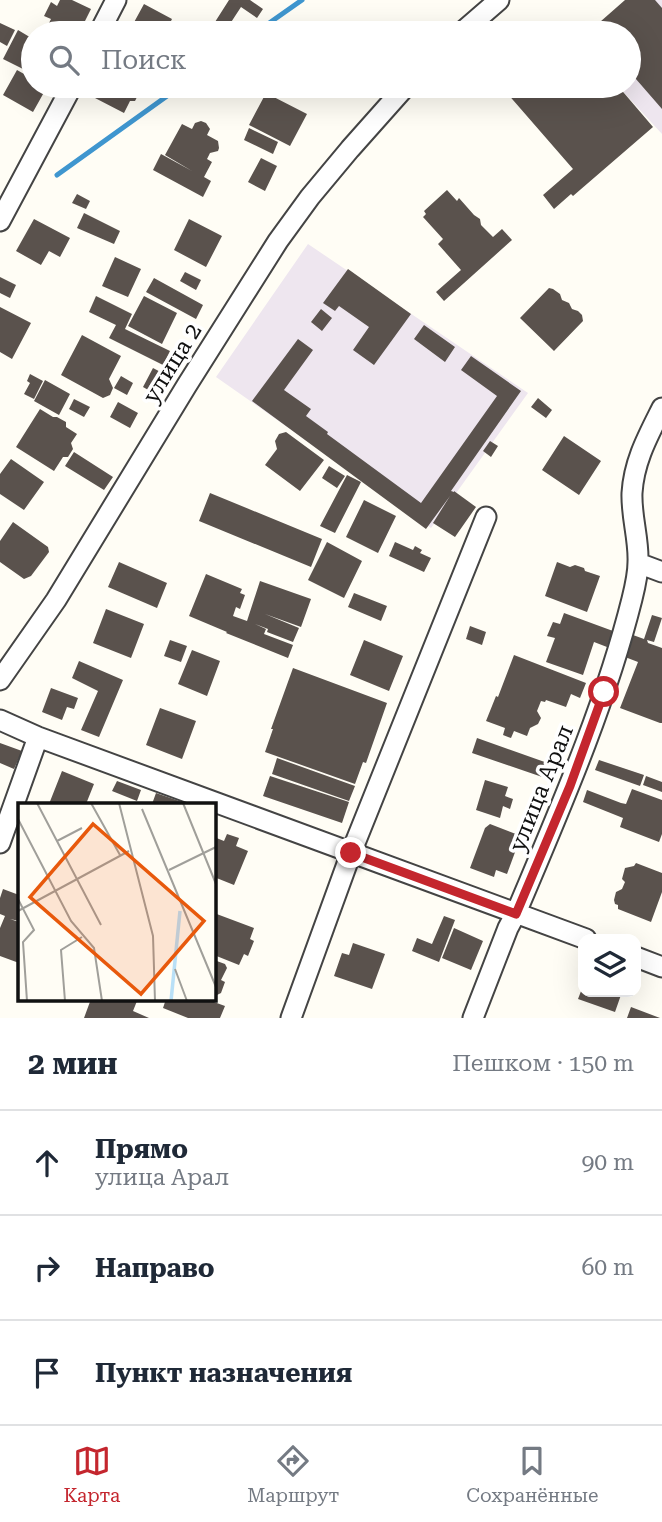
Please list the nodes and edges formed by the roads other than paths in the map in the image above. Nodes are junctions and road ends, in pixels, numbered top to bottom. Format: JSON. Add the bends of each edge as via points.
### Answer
{"nodes":[{"id":1,"x":116,"y":0,"type":"edge"},
{"id":2,"x":499,"y":0,"type":"edge"},
{"id":3,"x":105,"y":21,"type":"edge"},
{"id":4,"x":475,"y":21,"type":"edge"},
{"id":5,"x":66,"y":98,"type":"edge"},
{"id":6,"x":395,"y":98,"type":"edge"},
{"id":7,"x":0,"y":221,"type":"edge"},
{"id":8,"x":662,"y":408,"type":"edge"},
{"id":9,"x":486,"y":517,"type":"dead end"},
{"id":10,"x":638,"y":563,"type":"junction"},
{"id":11,"x":662,"y":572,"type":"edge"},
{"id":12,"x":0,"y":680,"type":"edge"},
{"id":13,"x":0,"y":720,"type":"edge"},
{"id":14,"x":38,"y":737,"type":"junction"},
{"id":15,"x":0,"y":843,"type":"edge"},
{"id":16,"x":351,"y":853,"type":"junction"},
{"id":17,"x":516,"y":914,"type":"junction"},
{"id":18,"x":578,"y":936,"type":"edge"},
{"id":19,"x":641,"y":959,"type":"edge"},
{"id":20,"x":662,"y":967,"type":"edge"},
{"id":21,"x":291,"y":1018,"type":"edge"},
{"id":22,"x":473,"y":1018,"type":"edge"}],
"edges":[{"from":1,"to":3,"type":"street"},
{"from":2,"to":4,"type":"street"},
{"from":5,"to":7,"type":"street"},
{"from":6,"to":12,"type":"street","name":"улица 2","via":[[278,240],[56,600]]},
{"from":8,"to":10,"type":"street","name":"улица Арал","via":[[635,472],[632,495]]},
{"from":9,"to":16,"type":"street"},
{"from":10,"to":11,"type":"street"},
{"from":10,"to":17,"type":"street","name":"улица Арал","via":[[604,692]]},
{"from":13,"to":14,"type":"street"},
{"from":14,"to":15,"type":"street"},
{"from":14,"to":16,"type":"street"},
{"from":16,"to":17,"type":"street"},
{"from":16,"to":21,"type":"street"},
{"from":17,"to":18,"type":"street"},
{"from":17,"to":22,"type":"street","name":"улица Арал"},
{"from":19,"to":20,"type":"street"}]}
